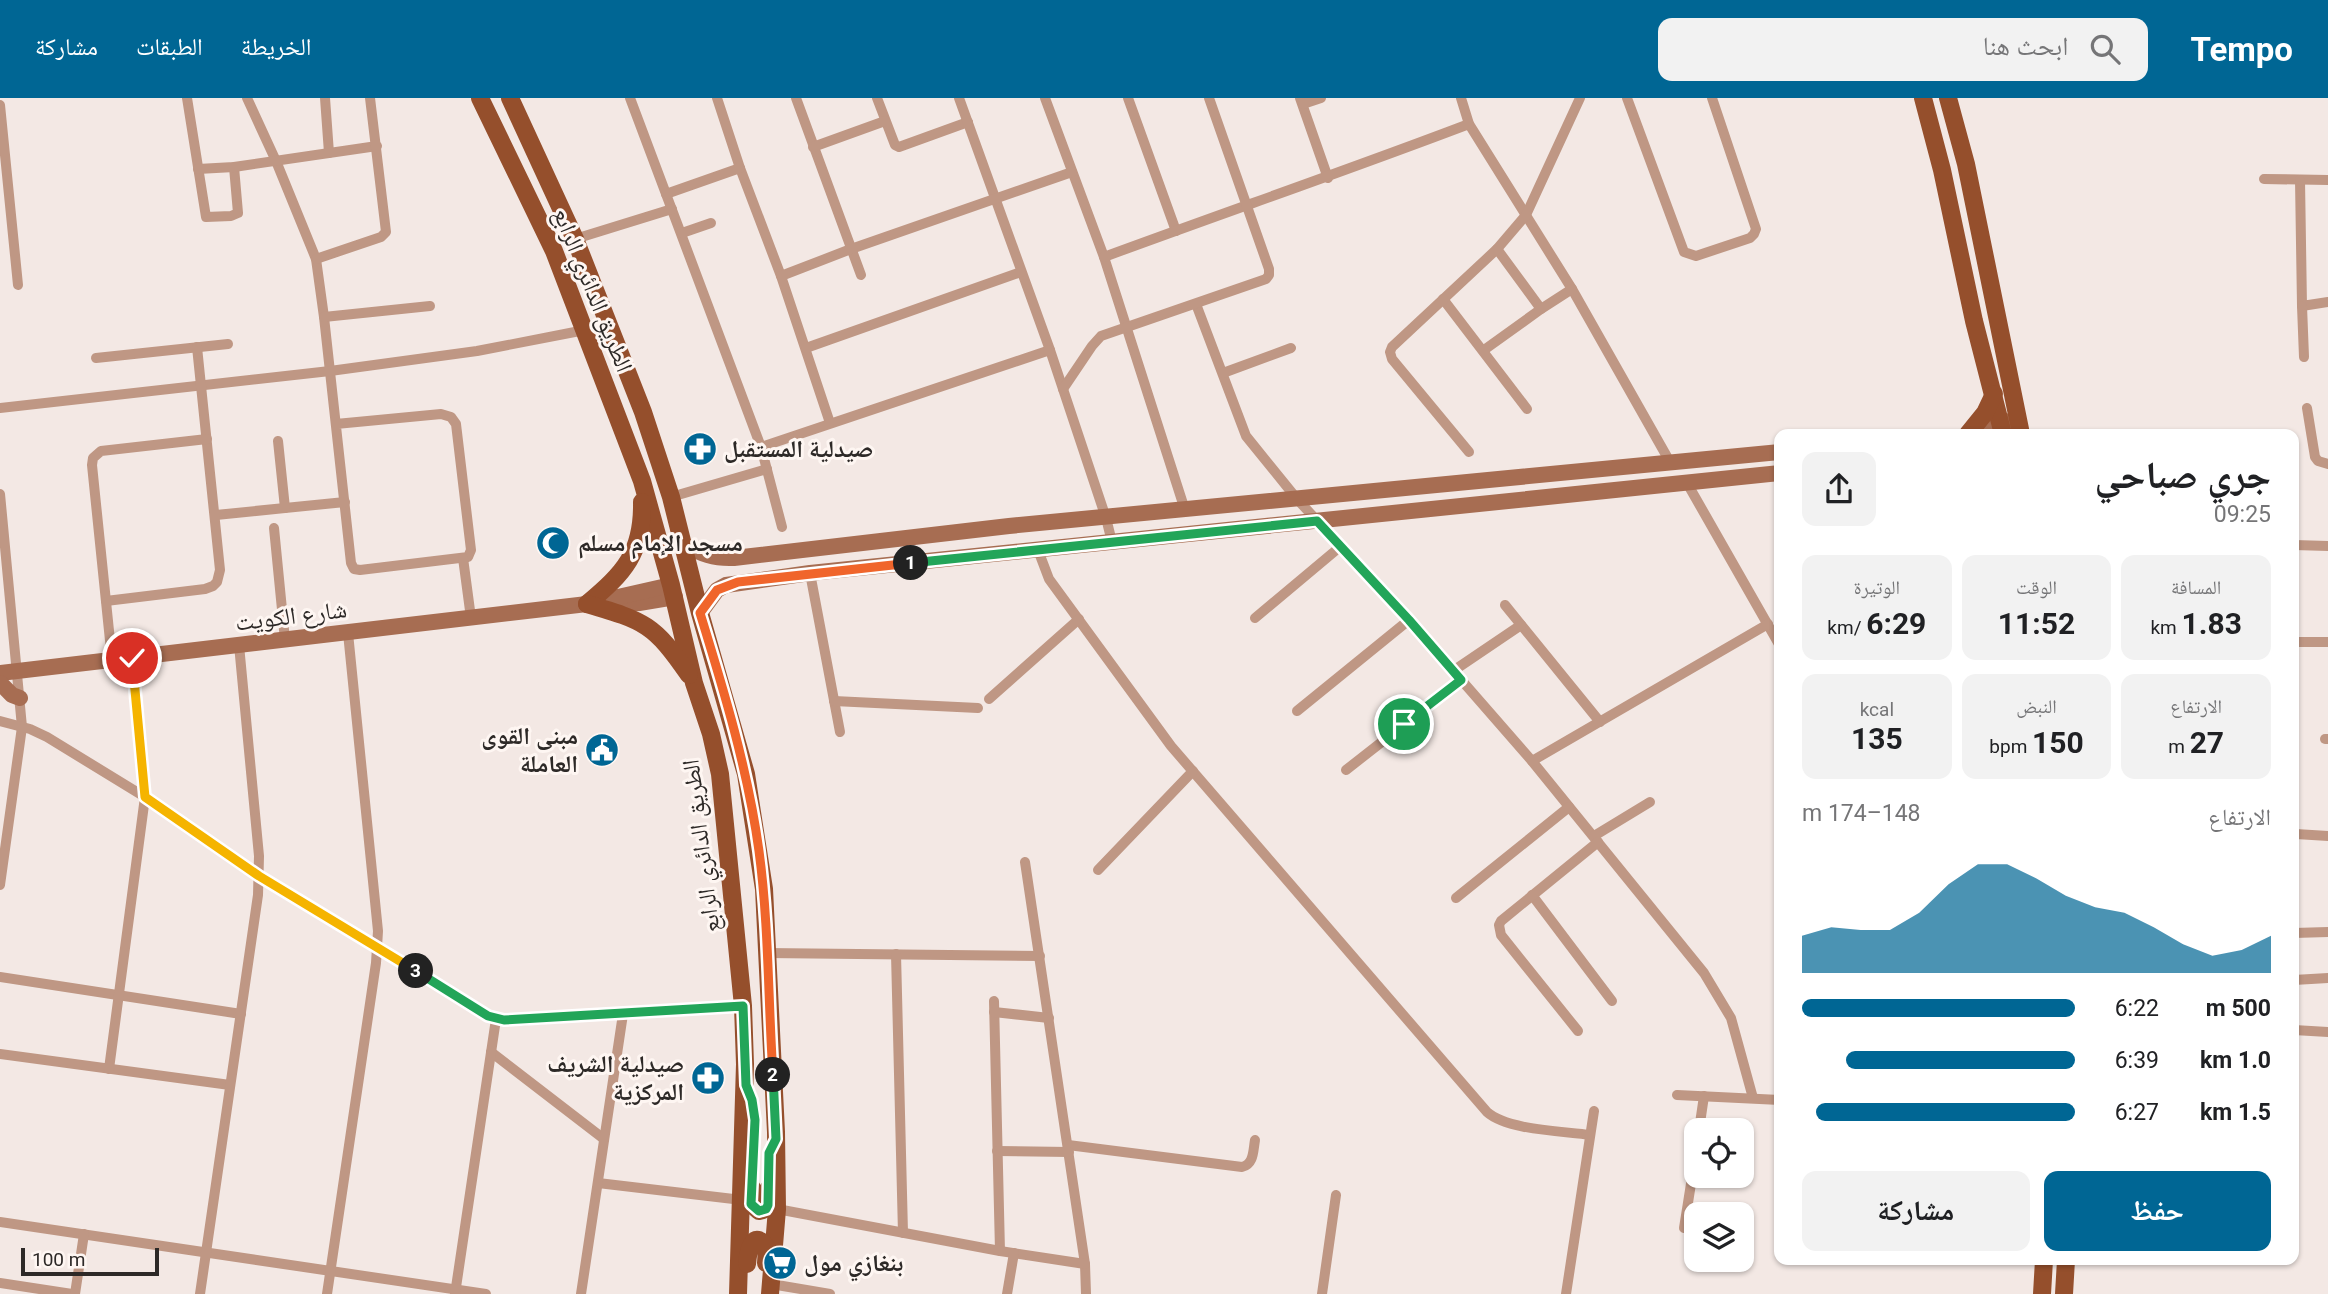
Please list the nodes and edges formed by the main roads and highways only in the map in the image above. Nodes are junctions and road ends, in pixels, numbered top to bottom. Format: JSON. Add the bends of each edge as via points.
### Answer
{"nodes":[{"id":1,"x":480,"y":98,"type":"edge"},
{"id":2,"x":510,"y":98,"type":"edge"},
{"id":3,"x":1923,"y":98,"type":"edge"},
{"id":4,"x":1948,"y":98,"type":"edge"},
{"id":5,"x":1994,"y":394,"type":"junction"},
{"id":6,"x":2002,"y":428,"type":"edge"},
{"id":7,"x":2020,"y":428,"type":"edge"},
{"id":8,"x":1972,"y":429,"type":"edge"},
{"id":9,"x":1774,"y":453,"type":"edge"},
{"id":10,"x":1774,"y":474,"type":"edge"},
{"id":11,"x":642,"y":481,"type":"junction"},
{"id":12,"x":683,"y":544,"type":"junction"},
{"id":13,"x":673,"y":591,"type":"junction"},
{"id":14,"x":587,"y":604,"type":"junction"},
{"id":15,"x":700,"y":613,"type":"junction"},
{"id":16,"x":0,"y":673,"type":"edge"},
{"id":17,"x":0,"y":683,"type":"edge"},
{"id":18,"x":694,"y":683,"type":"junction"},
{"id":19,"x":20,"y":698,"type":"road end"},
{"id":20,"x":746,"y":1085,"type":"junction"},
{"id":21,"x":776,"y":1139,"type":"junction"},
{"id":22,"x":2044,"y":1265,"type":"edge"},
{"id":23,"x":2066,"y":1265,"type":"edge"},
{"id":24,"x":768,"y":1291,"type":"edge"},
{"id":25,"x":740,"y":1294,"type":"edge"},
{"id":26,"x":2042,"y":1294,"type":"edge"},
{"id":27,"x":2064,"y":1294,"type":"edge"}],
"edges":[{"from":1,"to":11,"type":"main road","name":"الطريق الدائري الرابع","via":[[554,251]]},
{"from":2,"to":12,"type":"main road","name":"الطريق الدائري الرابع","via":[[575,239],[643,412]]},
{"from":3,"to":5,"type":"main road"},
{"from":4,"to":7,"type":"main road"},
{"from":5,"to":6,"type":"main road"},
{"from":5,"to":8,"type":"main road"},
{"from":6,"to":7,"type":"main road"},
{"from":9,"to":12,"type":"main road","via":[[1009,526],[734,558],[711,557]]},
{"from":10,"to":15,"type":"main road","via":[[810,573],[726,585]]},
{"from":11,"to":13,"type":"main road","name":"الطريق الدائري الرابع"},
{"from":11,"to":14,"type":"main road","via":[[642,526],[636,550],[624,570]]},
{"from":12,"to":15,"type":"main road","name":"الطريق الدائري الرابع"},
{"from":13,"to":14,"type":"main road","name":"شارع الكويت"},
{"from":13,"to":18,"type":"main road","name":"الطريق الدائري الرابع"},
{"from":14,"to":16,"type":"main road","name":"شارع الكويت"},
{"from":14,"to":18,"type":"main road","via":[[650,628]]},
{"from":15,"to":21,"type":"main road","name":"الطريق الدائري الرابع","via":[[746,774],[764,889]]},
{"from":17,"to":19,"type":"main road"},
{"from":18,"to":20,"type":"main road","name":"الطريق الدائري الرابع","via":[[720,774],[743,1006]]},
{"from":20,"to":21,"type":"main road","via":[[755,1120],[751,1204],[759,1211],[768,1205],[769,1153]]},
{"from":20,"to":25,"type":"main road","name":"الطريق الدائري الرابع"},
{"from":21,"to":24,"type":"main road","name":"الطريق الدائري الرابع","via":[[777,1209]]},
{"from":22,"to":26,"type":"main road"},
{"from":23,"to":27,"type":"main road"},
{"from":24,"to":25,"type":"main road","via":[[767,1248],[754,1241]]}]}
